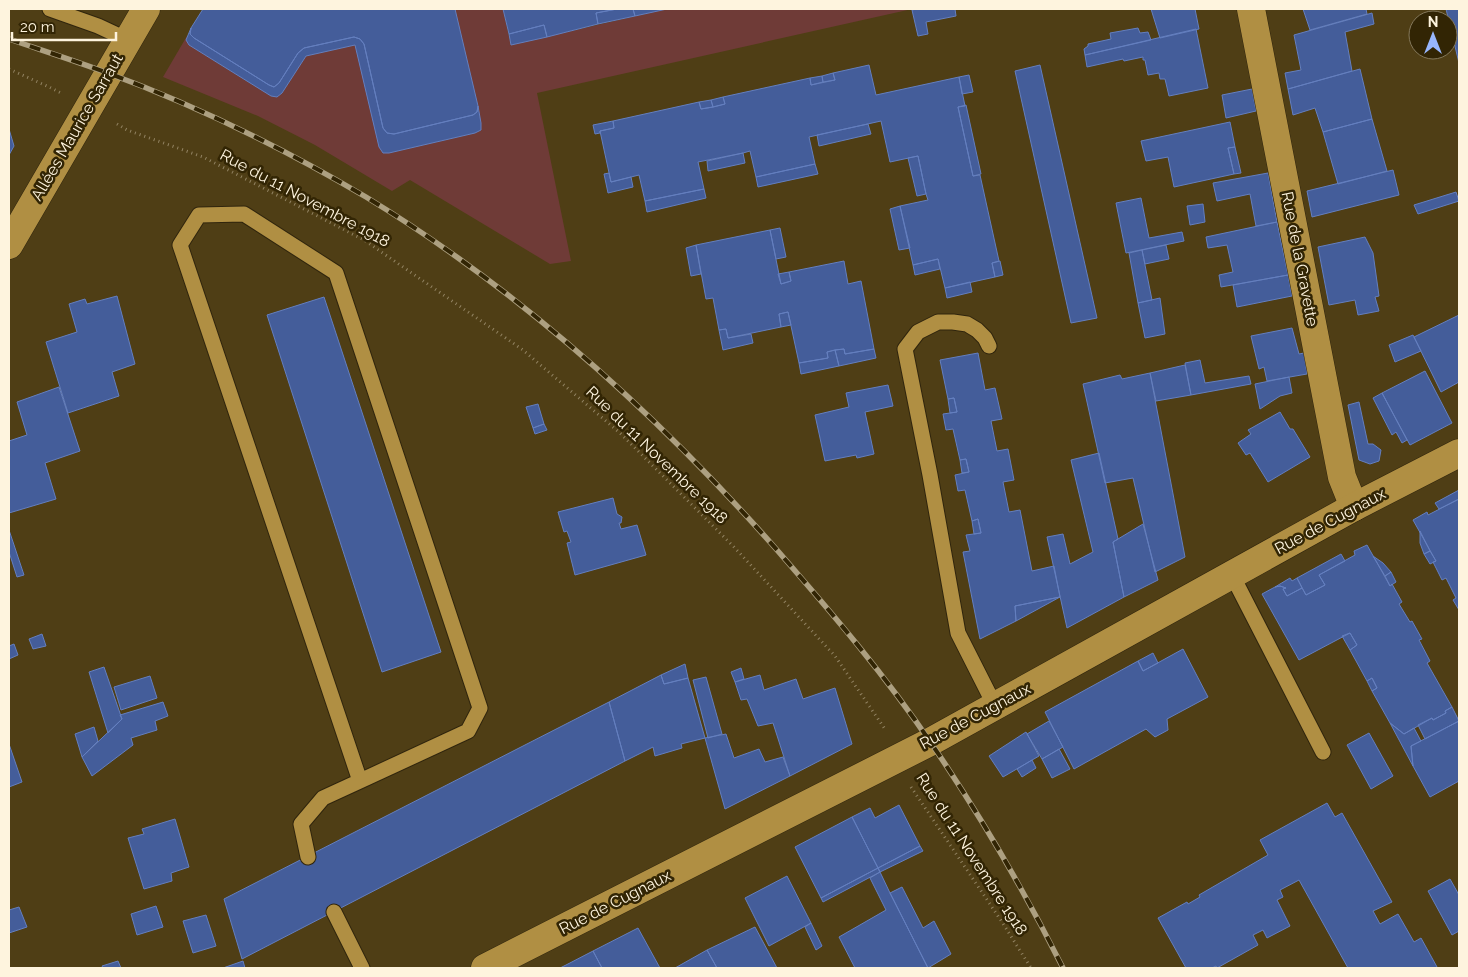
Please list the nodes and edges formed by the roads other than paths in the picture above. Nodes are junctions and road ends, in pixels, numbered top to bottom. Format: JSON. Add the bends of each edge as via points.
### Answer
{"nodes":[{"id":1,"x":50,"y":9,"type":"edge"},
{"id":2,"x":146,"y":9,"type":"edge"},
{"id":3,"x":1251,"y":9,"type":"edge"},
{"id":4,"x":128,"y":40,"type":"junction"},
{"id":5,"x":9,"y":245,"type":"edge"},
{"id":6,"x":989,"y":346,"type":"dead end"},
{"id":7,"x":1459,"y":453,"type":"edge"},
{"id":8,"x":1354,"y":507,"type":"junction"},
{"id":9,"x":1232,"y":575,"type":"junction"},
{"id":10,"x":995,"y":706,"type":"junction"},
{"id":11,"x":1323,"y":752,"type":"dead end"},
{"id":12,"x":360,"y":781,"type":"junction"},
{"id":13,"x":308,"y":857,"type":"dead end"},
{"id":14,"x":334,"y":912,"type":"dead end"},
{"id":15,"x":362,"y":968,"type":"edge"},
{"id":16,"x":485,"y":968,"type":"edge"}],
"edges":[{"from":1,"to":4,"type":"lane"},
{"from":2,"to":4,"type":"street","name":"Allées Maurice Sarraut"},
{"from":3,"to":8,"type":"street","name":"Rue de la Gravette","via":[[1342,478]]},
{"from":4,"to":5,"type":"street","name":"Allées Maurice Sarraut"},
{"from":6,"to":10,"type":"lane","via":[[986,338],[967,324],[938,322],[918,332],[905,349],[958,633]]},
{"from":7,"to":8,"type":"street","name":"Rue de Cugnaux"},
{"from":8,"to":9,"type":"street","name":"Rue de Cugnaux"},
{"from":9,"to":10,"type":"street","name":"Rue de Cugnaux"},
{"from":9,"to":11,"type":"lane"},
{"from":10,"to":16,"type":"street","name":"Rue de Cugnaux"},
{"from":12,"to":12,"type":"lane","via":[[180,245],[199,215],[244,214],[336,274],[480,708],[468,731]]},
{"from":12,"to":13,"type":"lane","via":[[323,798],[301,824]]},
{"from":14,"to":15,"type":"lane"}]}
